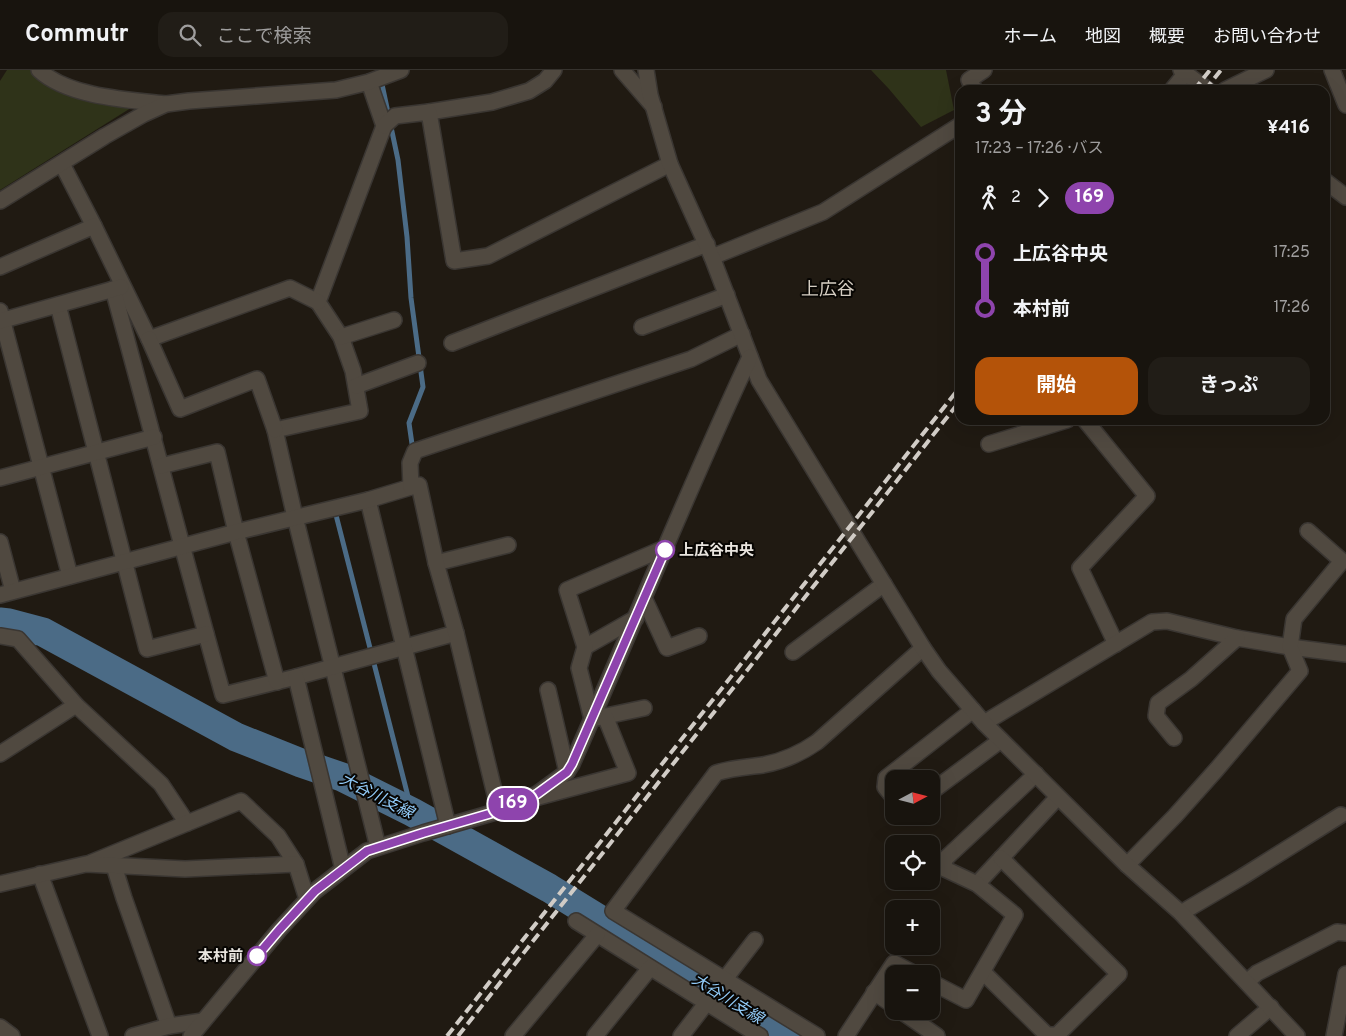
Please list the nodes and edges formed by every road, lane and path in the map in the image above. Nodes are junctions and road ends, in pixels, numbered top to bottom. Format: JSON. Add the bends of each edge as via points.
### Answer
{"nodes":[{"id":1,"x":39,"y":70,"type":"edge"},
{"id":2,"x":401,"y":70,"type":"edge"},
{"id":3,"x":554,"y":70,"type":"edge"},
{"id":4,"x":622,"y":70,"type":"edge"},
{"id":5,"x":646,"y":70,"type":"edge"},
{"id":6,"x":984,"y":70,"type":"edge"},
{"id":7,"x":1266,"y":70,"type":"edge"},
{"id":8,"x":1332,"y":70,"type":"edge"},
{"id":9,"x":1183,"y":72,"type":"edge"},
{"id":10,"x":369,"y":82,"type":"junction"},
{"id":11,"x":972,"y":85,"type":"edge"},
{"id":12,"x":1175,"y":85,"type":"edge"},
{"id":13,"x":1201,"y":85,"type":"edge"},
{"id":14,"x":1235,"y":85,"type":"edge"},
{"id":15,"x":166,"y":104,"type":"junction"},
{"id":16,"x":1346,"y":105,"type":"edge"},
{"id":17,"x":654,"y":107,"type":"junction"},
{"id":18,"x":428,"y":112,"type":"junction"},
{"id":19,"x":384,"y":126,"type":"junction"},
{"id":20,"x":955,"y":128,"type":"edge"},
{"id":21,"x":62,"y":164,"type":"junction"},
{"id":22,"x":670,"y":164,"type":"junction"},
{"id":23,"x":1330,"y":185,"type":"edge"},
{"id":24,"x":1346,"y":197,"type":"edge"},
{"id":25,"x":0,"y":201,"type":"edge"},
{"id":26,"x":94,"y":226,"type":"junction"},
{"id":27,"x":709,"y":250,"type":"junction"},
{"id":28,"x":0,"y":267,"type":"edge"},
{"id":29,"x":118,"y":288,"type":"junction"},
{"id":30,"x":727,"y":295,"type":"junction"},
{"id":31,"x":318,"y":302,"type":"junction"},
{"id":32,"x":58,"y":305,"type":"junction"},
{"id":33,"x":1,"y":317,"type":"edge"},
{"id":34,"x":394,"y":320,"type":"dead end"},
{"id":35,"x":642,"y":327,"type":"dead end"},
{"id":36,"x":742,"y":334,"type":"junction"},
{"id":37,"x":341,"y":338,"type":"junction"},
{"id":38,"x":149,"y":339,"type":"junction"},
{"id":39,"x":452,"y":343,"type":"dead end"},
{"id":40,"x":750,"y":356,"type":"junction"},
{"id":41,"x":418,"y":363,"type":"dead end"},
{"id":42,"x":356,"y":386,"type":"junction"},
{"id":43,"x":1051,"y":425,"type":"edge"},
{"id":44,"x":1089,"y":425,"type":"edge"},
{"id":45,"x":275,"y":430,"type":"junction"},
{"id":46,"x":154,"y":437,"type":"junction"},
{"id":47,"x":989,"y":444,"type":"dead end"},
{"id":48,"x":97,"y":452,"type":"junction"},
{"id":49,"x":42,"y":466,"type":"junction"},
{"id":50,"x":161,"y":466,"type":"junction"},
{"id":51,"x":0,"y":478,"type":"edge"},
{"id":52,"x":411,"y":487,"type":"junction"},
{"id":53,"x":368,"y":500,"type":"junction"},
{"id":54,"x":295,"y":517,"type":"junction"},
{"id":55,"x":1308,"y":531,"type":"dead end"},
{"id":56,"x":236,"y":532,"type":"junction"},
{"id":57,"x":0,"y":542,"type":"edge"},
{"id":58,"x":508,"y":544,"type":"dead end"},
{"id":59,"x":182,"y":546,"type":"junction"},
{"id":60,"x":666,"y":547,"type":"junction"},
{"id":61,"x":124,"y":562,"type":"junction"},
{"id":62,"x":436,"y":563,"type":"junction"},
{"id":63,"x":70,"y":576,"type":"junction"},
{"id":64,"x":884,"y":584,"type":"junction"},
{"id":65,"x":7,"y":593,"type":"edge"},
{"id":66,"x":644,"y":598,"type":"junction"},
{"id":67,"x":636,"y":618,"type":"junction"},
{"id":68,"x":456,"y":633,"type":"junction"},
{"id":69,"x":206,"y":634,"type":"junction"},
{"id":70,"x":0,"y":636,"type":"edge"},
{"id":71,"x":699,"y":636,"type":"dead end"},
{"id":72,"x":1237,"y":638,"type":"junction"},
{"id":73,"x":1116,"y":644,"type":"junction"},
{"id":74,"x":585,"y":647,"type":"junction"},
{"id":75,"x":1290,"y":647,"type":"junction"},
{"id":76,"x":404,"y":648,"type":"junction"},
{"id":77,"x":923,"y":648,"type":"junction"},
{"id":78,"x":793,"y":652,"type":"dead end"},
{"id":79,"x":1346,"y":654,"type":"edge"},
{"id":80,"x":333,"y":666,"type":"junction"},
{"id":81,"x":296,"y":677,"type":"junction"},
{"id":82,"x":277,"y":682,"type":"junction"},
{"id":83,"x":548,"y":690,"type":"dead end"},
{"id":84,"x":76,"y":705,"type":"junction"},
{"id":85,"x":644,"y":708,"type":"dead end"},
{"id":86,"x":973,"y":710,"type":"junction"},
{"id":87,"x":599,"y":718,"type":"junction"},
{"id":88,"x":984,"y":723,"type":"junction"},
{"id":89,"x":1174,"y":738,"type":"dead end"},
{"id":90,"x":1001,"y":740,"type":"junction"},
{"id":91,"x":0,"y":754,"type":"edge"},
{"id":92,"x":896,"y":770,"type":"edge"},
{"id":93,"x":567,"y":772,"type":"junction"},
{"id":94,"x":1036,"y":774,"type":"junction"},
{"id":95,"x":940,"y":785,"type":"edge"},
{"id":96,"x":1058,"y":797,"type":"junction"},
{"id":97,"x":519,"y":802,"type":"junction"},
{"id":98,"x":499,"y":811,"type":"junction"},
{"id":99,"x":1341,"y":815,"type":"dead end"},
{"id":100,"x":187,"y":823,"type":"junction"},
{"id":101,"x":448,"y":826,"type":"junction"},
{"id":102,"x":378,"y":847,"type":"junction"},
{"id":103,"x":1001,"y":858,"type":"junction"},
{"id":104,"x":86,"y":864,"type":"junction"},
{"id":105,"x":296,"y":864,"type":"junction"},
{"id":106,"x":1127,"y":865,"type":"junction"},
{"id":107,"x":114,"y":866,"type":"junction"},
{"id":108,"x":343,"y":869,"type":"junction"},
{"id":109,"x":40,"y":874,"type":"junction"},
{"id":110,"x":0,"y":884,"type":"edge"},
{"id":111,"x":977,"y":884,"type":"junction"},
{"id":112,"x":307,"y":899,"type":"junction"},
{"id":113,"x":1181,"y":912,"type":"junction"},
{"id":114,"x":576,"y":921,"type":"dead end"},
{"id":115,"x":1346,"y":933,"type":"edge"},
{"id":116,"x":597,"y":935,"type":"junction"},
{"id":117,"x":755,"y":940,"type":"dead end"},
{"id":118,"x":650,"y":968,"type":"junction"},
{"id":119,"x":983,"y":972,"type":"junction"},
{"id":120,"x":1346,"y":974,"type":"edge"},
{"id":121,"x":885,"y":976,"type":"edge"},
{"id":122,"x":723,"y":981,"type":"junction"},
{"id":123,"x":1247,"y":982,"type":"junction"},
{"id":124,"x":940,"y":987,"type":"edge"},
{"id":125,"x":874,"y":992,"type":"junction"},
{"id":126,"x":707,"y":1000,"type":"junction"},
{"id":127,"x":885,"y":1000,"type":"edge"},
{"id":128,"x":1271,"y":1008,"type":"junction"},
{"id":129,"x":914,"y":1020,"type":"edge"},
{"id":130,"x":203,"y":1021,"type":"junction"},
{"id":131,"x":169,"y":1026,"type":"junction"},
{"id":132,"x":0,"y":1027,"type":"edge"},
{"id":133,"x":12,"y":1036,"type":"edge"},
{"id":134,"x":100,"y":1036,"type":"edge"},
{"id":135,"x":133,"y":1036,"type":"edge"},
{"id":136,"x":191,"y":1036,"type":"edge"},
{"id":137,"x":513,"y":1036,"type":"edge"},
{"id":138,"x":595,"y":1036,"type":"edge"},
{"id":139,"x":681,"y":1036,"type":"edge"},
{"id":140,"x":760,"y":1036,"type":"edge"},
{"id":141,"x":817,"y":1036,"type":"edge"},
{"id":142,"x":846,"y":1036,"type":"edge"},
{"id":143,"x":937,"y":1036,"type":"edge"},
{"id":144,"x":1237,"y":1036,"type":"edge"},
{"id":145,"x":1297,"y":1036,"type":"edge"},
{"id":146,"x":1334,"y":1036,"type":"edge"}],
"edges":[{"from":1,"to":15,"type":"street","via":[[46,77],[70,88],[94,95]]},
{"from":2,"to":10,"type":"street"},
{"from":3,"to":18,"type":"street","via":[[545,82],[529,91],[492,102]]},
{"from":4,"to":17,"type":"street"},
{"from":5,"to":17,"type":"street"},
{"from":6,"to":11,"type":"street","via":[[969,80]]},
{"from":7,"to":14,"type":"street"},
{"from":8,"to":16,"type":"street"},
{"from":9,"to":12,"type":"street"},
{"from":9,"to":13,"type":"street"},
{"from":10,"to":15,"type":"street","via":[[336,90]]},
{"from":10,"to":19,"type":"street"},
{"from":15,"to":21,"type":"street","via":[[105,136]]},
{"from":17,"to":22,"type":"street"},
{"from":18,"to":19,"type":"street","via":[[395,116]]},
{"from":18,"to":22,"type":"street","via":[[454,261],[488,256]]},
{"from":19,"to":31,"type":"street"},
{"from":20,"to":27,"type":"street","via":[[823,212]]},
{"from":21,"to":25,"type":"street"},
{"from":21,"to":26,"type":"street"},
{"from":22,"to":27,"type":"street"},
{"from":23,"to":24,"type":"street"},
{"from":26,"to":28,"type":"street"},
{"from":26,"to":29,"type":"street"},
{"from":27,"to":30,"type":"street"},
{"from":27,"to":39,"type":"street"},
{"from":29,"to":32,"type":"street"},
{"from":29,"to":38,"type":"street"},
{"from":29,"to":46,"type":"street"},
{"from":30,"to":35,"type":"street"},
{"from":30,"to":36,"type":"street"},
{"from":31,"to":37,"type":"street"},
{"from":31,"to":38,"type":"street","via":[[290,288]]},
{"from":32,"to":33,"type":"street"},
{"from":32,"to":48,"type":"street"},
{"from":33,"to":49,"type":"street"},
{"from":34,"to":37,"type":"street"},
{"from":36,"to":40,"type":"street"},
{"from":36,"to":52,"type":"street","via":[[691,359],[415,450],[410,463]]},
{"from":37,"to":42,"type":"street"},
{"from":38,"to":45,"type":"street","via":[[180,409],[257,380]]},
{"from":40,"to":60,"type":"street"},
{"from":40,"to":64,"type":"street","via":[[759,380]]},
{"from":41,"to":42,"type":"street"},
{"from":42,"to":45,"type":"street","via":[[360,411]]},
{"from":43,"to":47,"type":"street"},
{"from":44,"to":73,"type":"street","via":[[1147,496],[1080,568]]},
{"from":45,"to":54,"type":"street"},
{"from":46,"to":48,"type":"street"},
{"from":46,"to":50,"type":"street"},
{"from":48,"to":49,"type":"street"},
{"from":48,"to":61,"type":"street"},
{"from":49,"to":51,"type":"street"},
{"from":49,"to":63,"type":"street"},
{"from":50,"to":56,"type":"street","via":[[217,452]]},
{"from":50,"to":59,"type":"street"},
{"from":52,"to":53,"type":"street"},
{"from":52,"to":62,"type":"street","via":[[419,485]]},
{"from":53,"to":54,"type":"street"},
{"from":53,"to":76,"type":"street"},
{"from":54,"to":56,"type":"street"},
{"from":54,"to":80,"type":"street"},
{"from":55,"to":75,"type":"street","via":[[1342,561],[1294,619]]},
{"from":56,"to":59,"type":"street"},
{"from":56,"to":82,"type":"street"},
{"from":57,"to":65,"type":"street"},
{"from":58,"to":62,"type":"street"},
{"from":59,"to":61,"type":"street"},
{"from":59,"to":69,"type":"street"},
{"from":60,"to":66,"type":"street"},
{"from":60,"to":74,"type":"street","via":[[567,590]]},
{"from":61,"to":63,"type":"street"},
{"from":61,"to":69,"type":"street","via":[[147,648]]},
{"from":62,"to":68,"type":"street"},
{"from":63,"to":65,"type":"street"},
{"from":64,"to":77,"type":"street"},
{"from":64,"to":78,"type":"street"},
{"from":66,"to":67,"type":"street"},
{"from":66,"to":71,"type":"street","via":[[667,648]]},
{"from":67,"to":74,"type":"street"},
{"from":67,"to":87,"type":"street"},
{"from":68,"to":76,"type":"street"},
{"from":68,"to":98,"type":"street"},
{"from":69,"to":82,"type":"street","via":[[223,695]]},
{"from":70,"to":84,"type":"street","via":[[18,639]]},
{"from":72,"to":73,"type":"street","via":[[1167,620],[1152,622]]},
{"from":72,"to":75,"type":"street"},
{"from":72,"to":89,"type":"street","via":[[1192,679],[1158,703],[1156,716]]},
{"from":73,"to":88,"type":"street"},
{"from":74,"to":87,"type":"street","via":[[579,668]]},
{"from":75,"to":79,"type":"street"},
{"from":75,"to":106,"type":"street","via":[[1300,671],[1176,816]]},
{"from":76,"to":80,"type":"street"},
{"from":76,"to":101,"type":"street"},
{"from":77,"to":86,"type":"street"},
{"from":77,"to":122,"type":"street","via":[[802,752],[780,761],[728,769],[716,774],[612,911]]},
{"from":80,"to":81,"type":"street"},
{"from":80,"to":102,"type":"street"},
{"from":81,"to":82,"type":"street"},
{"from":81,"to":108,"type":"street"},
{"from":83,"to":93,"type":"street"},
{"from":84,"to":91,"type":"street"},
{"from":84,"to":100,"type":"street","via":[[161,784]]},
{"from":85,"to":87,"type":"street"},
{"from":86,"to":88,"type":"street"},
{"from":86,"to":92,"type":"street"},
{"from":87,"to":93,"type":"street"},
{"from":87,"to":97,"type":"street","via":[[628,773]]},
{"from":88,"to":90,"type":"street"},
{"from":90,"to":94,"type":"street"},
{"from":90,"to":95,"type":"street"},
{"from":93,"to":97,"type":"street","via":[[537,794]]},
{"from":94,"to":96,"type":"street"},
{"from":94,"to":111,"type":"street","via":[[944,860],[945,869]]},
{"from":96,"to":103,"type":"street"},
{"from":96,"to":106,"type":"street"},
{"from":97,"to":98,"type":"street"},
{"from":98,"to":101,"type":"street"},
{"from":99,"to":113,"type":"street"},
{"from":100,"to":104,"type":"street"},
{"from":100,"to":105,"type":"street","via":[[241,802],[278,836]]},
{"from":101,"to":102,"type":"street"},
{"from":102,"to":108,"type":"street"},
{"from":103,"to":111,"type":"street"},
{"from":103,"to":119,"type":"street","via":[[1119,974],[1057,1035],[1047,1035]]},
{"from":104,"to":107,"type":"street"},
{"from":104,"to":109,"type":"street"},
{"from":105,"to":107,"type":"street","via":[[185,869]]},
{"from":105,"to":112,"type":"street"},
{"from":106,"to":113,"type":"street"},
{"from":107,"to":131,"type":"street"},
{"from":108,"to":112,"type":"street"},
{"from":109,"to":110,"type":"street"},
{"from":109,"to":134,"type":"street"},
{"from":111,"to":119,"type":"street","via":[[1014,915]]},
{"from":112,"to":130,"type":"street"},
{"from":113,"to":123,"type":"street"},
{"from":114,"to":116,"type":"street"},
{"from":115,"to":123,"type":"street","via":[[1337,932],[1257,973]]},
{"from":116,"to":118,"type":"street"},
{"from":116,"to":137,"type":"street"},
{"from":117,"to":122,"type":"street"},
{"from":118,"to":126,"type":"street"},
{"from":118,"to":138,"type":"street"},
{"from":119,"to":124,"type":"street","via":[[966,1000]]},
{"from":120,"to":146,"type":"street"},
{"from":121,"to":125,"type":"street"},
{"from":122,"to":126,"type":"street"},
{"from":122,"to":141,"type":"street"},
{"from":123,"to":128,"type":"street"},
{"from":125,"to":127,"type":"street"},
{"from":125,"to":142,"type":"street"},
{"from":126,"to":139,"type":"street"},
{"from":126,"to":140,"type":"street"},
{"from":128,"to":144,"type":"street"},
{"from":128,"to":145,"type":"street"},
{"from":129,"to":143,"type":"street"},
{"from":130,"to":131,"type":"street"},
{"from":130,"to":136,"type":"street"},
{"from":131,"to":135,"type":"street"},
{"from":132,"to":133,"type":"street"}]}
